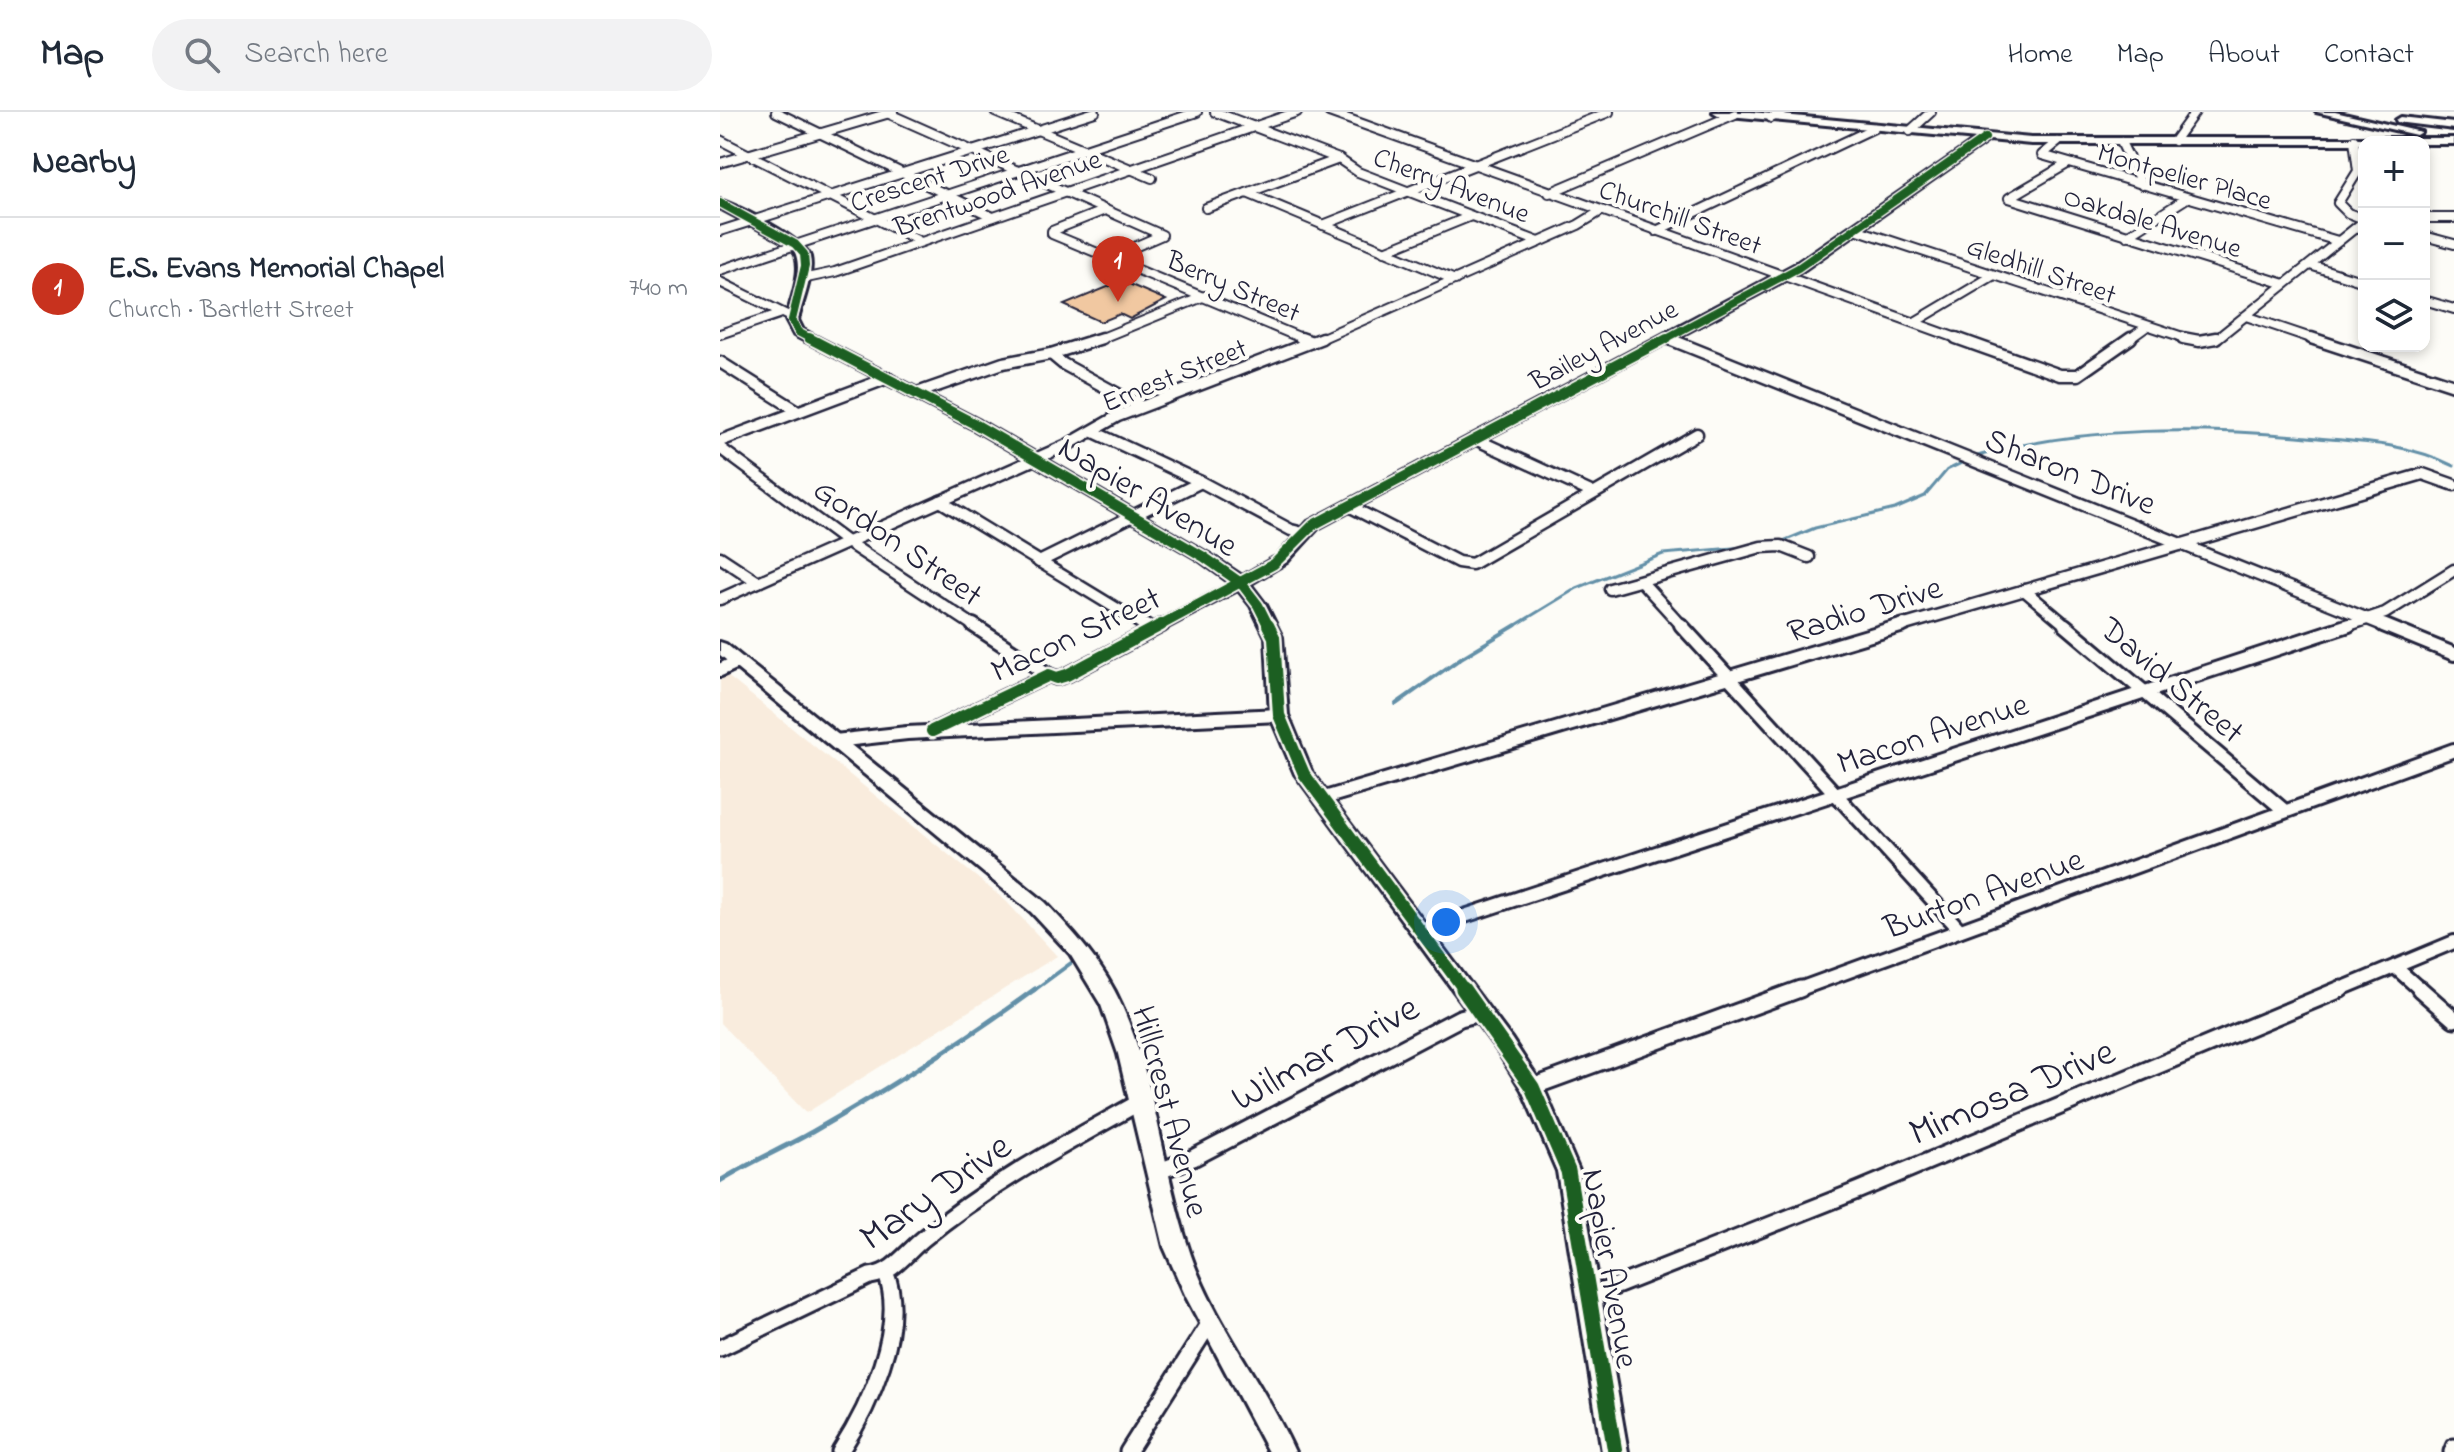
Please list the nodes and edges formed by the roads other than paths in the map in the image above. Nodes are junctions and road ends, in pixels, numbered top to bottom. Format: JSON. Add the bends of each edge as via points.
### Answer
{"nodes":[{"id":1,"x":776,"y":112,"type":"edge"},
{"id":2,"x":889,"y":112,"type":"edge"},
{"id":3,"x":995,"y":112,"type":"edge"},
{"id":4,"x":1095,"y":112,"type":"edge"},
{"id":5,"x":1197,"y":112,"type":"edge"},
{"id":6,"x":1215,"y":112,"type":"edge"},
{"id":7,"x":1297,"y":112,"type":"edge"},
{"id":8,"x":1329,"y":112,"type":"edge"},
{"id":9,"x":1609,"y":112,"type":"edge"},
{"id":10,"x":1718,"y":112,"type":"edge"},
{"id":11,"x":1783,"y":112,"type":"edge"},
{"id":12,"x":1931,"y":112,"type":"edge"},
{"id":13,"x":2195,"y":112,"type":"edge"},
{"id":14,"x":2321,"y":112,"type":"edge"},
{"id":15,"x":2349,"y":112,"type":"edge"},
{"id":16,"x":1735,"y":114,"type":"junction"},
{"id":17,"x":1771,"y":118,"type":"junction"},
{"id":18,"x":1254,"y":126,"type":"junction"},
{"id":19,"x":1874,"y":128,"type":"junction"},
{"id":20,"x":1038,"y":130,"type":"junction"},
{"id":21,"x":1910,"y":131,"type":"junction"},
{"id":22,"x":821,"y":133,"type":"junction"},
{"id":23,"x":2427,"y":133,"type":"junction"},
{"id":24,"x":2454,"y":133,"type":"edge"},
{"id":25,"x":2408,"y":136,"type":"edge"},
{"id":26,"x":2423,"y":136,"type":"edge"},
{"id":27,"x":1985,"y":138,"type":"junction"},
{"id":28,"x":720,"y":140,"type":"edge"},
{"id":29,"x":2354,"y":140,"type":"junction"},
{"id":30,"x":2358,"y":140,"type":"edge"},
{"id":31,"x":2174,"y":141,"type":"junction"},
{"id":32,"x":2058,"y":142,"type":"junction"},
{"id":33,"x":2121,"y":142,"type":"junction"},
{"id":34,"x":1083,"y":150,"type":"junction"},
{"id":35,"x":972,"y":151,"type":"junction"},
{"id":36,"x":750,"y":154,"type":"junction"},
{"id":37,"x":1339,"y":159,"type":"junction"},
{"id":38,"x":720,"y":163,"type":"edge"},
{"id":39,"x":2067,"y":164,"type":"junction"},
{"id":40,"x":1474,"y":166,"type":"junction"},
{"id":41,"x":1129,"y":170,"type":"junction"},
{"id":42,"x":1017,"y":171,"type":"junction"},
{"id":43,"x":903,"y":173,"type":"junction"},
{"id":44,"x":1152,"y":178,"type":"dead end"},
{"id":45,"x":2142,"y":185,"type":"junction"},
{"id":46,"x":1408,"y":192,"type":"junction"},
{"id":47,"x":1063,"y":193,"type":"junction"},
{"id":48,"x":1247,"y":193,"type":"junction"},
{"id":49,"x":1549,"y":193,"type":"junction"},
{"id":50,"x":947,"y":194,"type":"junction"},
{"id":51,"x":833,"y":196,"type":"junction"},
{"id":52,"x":2187,"y":198,"type":"junction"},
{"id":53,"x":720,"y":203,"type":"edge"},
{"id":54,"x":1206,"y":208,"type":"dead end"},
{"id":55,"x":1105,"y":210,"type":"junction"},
{"id":56,"x":1601,"y":211,"type":"junction"},
{"id":57,"x":1471,"y":216,"type":"junction"},
{"id":58,"x":993,"y":217,"type":"junction"},
{"id":59,"x":2358,"y":217,"type":"edge"},
{"id":60,"x":875,"y":218,"type":"junction"},
{"id":61,"x":2430,"y":218,"type":"edge"},
{"id":62,"x":2454,"y":218,"type":"edge"},
{"id":63,"x":752,"y":221,"type":"junction"},
{"id":64,"x":1323,"y":225,"type":"junction"},
{"id":65,"x":2358,"y":225,"type":"edge"},
{"id":66,"x":1855,"y":229,"type":"junction"},
{"id":67,"x":720,"y":231,"type":"edge"},
{"id":68,"x":1656,"y":231,"type":"junction"},
{"id":69,"x":2127,"y":236,"type":"junction"},
{"id":70,"x":2430,"y":238,"type":"edge"},
{"id":71,"x":2338,"y":241,"type":"junction"},
{"id":72,"x":921,"y":242,"type":"junction"},
{"id":73,"x":1539,"y":242,"type":"junction"},
{"id":74,"x":795,"y":244,"type":"junction"},
{"id":75,"x":2454,"y":244,"type":"edge"},
{"id":76,"x":1385,"y":251,"type":"junction"},
{"id":77,"x":1109,"y":258,"type":"junction"},
{"id":78,"x":2310,"y":265,"type":"junction"},
{"id":79,"x":720,"y":270,"type":"edge"},
{"id":80,"x":1782,"y":275,"type":"junction"},
{"id":81,"x":1994,"y":275,"type":"junction"},
{"id":82,"x":802,"y":279,"type":"junction"},
{"id":83,"x":1455,"y":280,"type":"junction"},
{"id":84,"x":2358,"y":280,"type":"edge"},
{"id":85,"x":720,"y":282,"type":"edge"},
{"id":86,"x":2285,"y":284,"type":"junction"},
{"id":87,"x":1205,"y":296,"type":"junction"},
{"id":88,"x":2430,"y":302,"type":"edge"},
{"id":89,"x":2454,"y":309,"type":"edge"},
{"id":90,"x":786,"y":316,"type":"junction"},
{"id":91,"x":2246,"y":316,"type":"junction"},
{"id":92,"x":1915,"y":322,"type":"junction"},
{"id":93,"x":2146,"y":327,"type":"junction"},
{"id":94,"x":720,"y":334,"type":"edge"},
{"id":95,"x":1667,"y":338,"type":"junction"},
{"id":96,"x":1312,"y":342,"type":"junction"},
{"id":97,"x":1051,"y":354,"type":"junction"},
{"id":98,"x":720,"y":362,"type":"edge"},
{"id":99,"x":888,"y":378,"type":"junction"},
{"id":100,"x":2454,"y":385,"type":"edge"},
{"id":101,"x":917,"y":393,"type":"junction"},
{"id":102,"x":1140,"y":406,"type":"junction"},
{"id":103,"x":798,"y":411,"type":"junction"},
{"id":104,"x":1094,"y":432,"type":"junction"},
{"id":105,"x":1697,"y":434,"type":"dead end"},
{"id":106,"x":1475,"y":439,"type":"junction"},
{"id":107,"x":720,"y":441,"type":"edge"},
{"id":108,"x":720,"y":448,"type":"edge"},
{"id":109,"x":1034,"y":458,"type":"junction"},
{"id":110,"x":1201,"y":482,"type":"junction"},
{"id":111,"x":2454,"y":485,"type":"edge"},
{"id":112,"x":1593,"y":493,"type":"junction"},
{"id":113,"x":940,"y":501,"type":"junction"},
{"id":114,"x":1349,"y":506,"type":"junction"},
{"id":115,"x":1133,"y":516,"type":"junction"},
{"id":116,"x":1303,"y":533,"type":"junction"},
{"id":117,"x":847,"y":542,"type":"junction"},
{"id":118,"x":2182,"y":542,"type":"junction"},
{"id":119,"x":720,"y":557,"type":"edge"},
{"id":120,"x":1809,"y":557,"type":"dead end"},
{"id":121,"x":1039,"y":562,"type":"junction"},
{"id":122,"x":2454,"y":570,"type":"edge"},
{"id":123,"x":1641,"y":581,"type":"junction"},
{"id":124,"x":758,"y":582,"type":"junction"},
{"id":125,"x":1241,"y":583,"type":"junction"},
{"id":126,"x":1610,"y":589,"type":"dead end"},
{"id":127,"x":2024,"y":590,"type":"junction"},
{"id":128,"x":720,"y":599,"type":"edge"},
{"id":129,"x":2368,"y":618,"type":"junction"},
{"id":130,"x":1152,"y":630,"type":"junction"},
{"id":131,"x":720,"y":647,"type":"edge"},
{"id":132,"x":2454,"y":654,"type":"edge"},
{"id":133,"x":729,"y":666,"type":"edge"},
{"id":134,"x":1049,"y":675,"type":"junction"},
{"id":135,"x":1732,"y":677,"type":"junction"},
{"id":136,"x":2144,"y":691,"type":"junction"},
{"id":137,"x":1279,"y":715,"type":"junction"},
{"id":138,"x":932,"y":731,"type":"junction"},
{"id":139,"x":835,"y":741,"type":"junction"},
{"id":140,"x":2454,"y":750,"type":"edge"},
{"id":141,"x":1836,"y":793,"type":"junction"},
{"id":142,"x":1321,"y":799,"type":"junction"},
{"id":143,"x":2285,"y":811,"type":"junction"},
{"id":144,"x":1960,"y":930,"type":"junction"},
{"id":145,"x":1419,"y":931,"type":"junction"},
{"id":146,"x":2454,"y":942,"type":"edge"},
{"id":147,"x":2395,"y":967,"type":"junction"},
{"id":148,"x":1480,"y":1013,"type":"junction"},
{"id":149,"x":2454,"y":1019,"type":"edge"},
{"id":150,"x":1532,"y":1087,"type":"junction"},
{"id":151,"x":1140,"y":1102,"type":"junction"},
{"id":152,"x":1157,"y":1172,"type":"junction"},
{"id":153,"x":886,"y":1274,"type":"junction"},
{"id":154,"x":1591,"y":1296,"type":"junction"},
{"id":155,"x":1211,"y":1321,"type":"junction"},
{"id":156,"x":720,"y":1348,"type":"edge"},
{"id":157,"x":840,"y":1452,"type":"edge"},
{"id":158,"x":1128,"y":1452,"type":"edge"},
{"id":159,"x":1282,"y":1452,"type":"edge"},
{"id":160,"x":1615,"y":1452,"type":"edge"}],
"edges":[{"from":1,"to":22,"type":"street"},
{"from":2,"to":22,"type":"street"},
{"from":2,"to":35,"type":"street"},
{"from":3,"to":20,"type":"street"},
{"from":4,"to":20,"type":"street"},
{"from":5,"to":34,"type":"street","name":"Crescent Drive"},
{"from":6,"to":18,"type":"street","name":"Cherry Avenue"},
{"from":7,"to":18,"type":"street","name":"Brentwood Avenue"},
{"from":8,"to":40,"type":"street","name":"Churchill Street"},
{"from":9,"to":40,"type":"street"},
{"from":10,"to":16,"type":"street"},
{"from":11,"to":17,"type":"street"},
{"from":12,"to":21,"type":"street"},
{"from":13,"to":31,"type":"street"},
{"from":14,"to":23,"type":"street"},
{"from":15,"to":24,"type":"street"},
{"from":16,"to":17,"type":"street"},
{"from":16,"to":49,"type":"street"},
{"from":17,"to":19,"type":"street"},
{"from":18,"to":37,"type":"street","name":"Cherry Avenue"},
{"from":18,"to":41,"type":"street","name":"Brentwood Avenue"},
{"from":19,"to":21,"type":"street"},
{"from":19,"to":68,"type":"street"},
{"from":20,"to":34,"type":"street"},
{"from":20,"to":35,"type":"street"},
{"from":21,"to":27,"type":"street"},
{"from":22,"to":36,"type":"street"},
{"from":22,"to":43,"type":"street"},
{"from":23,"to":24,"type":"street"},
{"from":23,"to":25,"type":"street"},
{"from":24,"to":26,"type":"street"},
{"from":27,"to":32,"type":"street"},
{"from":27,"to":66,"type":"street","name":"Bailey Avenue"},
{"from":28,"to":36,"type":"street"},
{"from":29,"to":30,"type":"street"},
{"from":29,"to":31,"type":"street"},
{"from":29,"to":59,"type":"street","via":[[2358,171],[2338,203]]},
{"from":31,"to":33,"type":"street"},
{"from":32,"to":33,"type":"street"},
{"from":32,"to":39,"type":"street","name":"Montpelier Place","via":[[2042,155]]},
{"from":33,"to":45,"type":"street"},
{"from":34,"to":41,"type":"street"},
{"from":34,"to":42,"type":"street","name":"Crescent Drive"},
{"from":35,"to":42,"type":"street"},
{"from":35,"to":43,"type":"street"},
{"from":36,"to":38,"type":"street"},
{"from":36,"to":51,"type":"street"},
{"from":37,"to":46,"type":"street","name":"Cherry Avenue"},
{"from":37,"to":48,"type":"street"},
{"from":39,"to":45,"type":"street","name":"Montpelier Place"},
{"from":39,"to":69,"type":"street","name":"Oakdale Avenue","via":[[2009,198]]},
{"from":40,"to":46,"type":"street"},
{"from":40,"to":49,"type":"street","name":"Churchill Street"},
{"from":41,"to":44,"type":"street"},
{"from":41,"to":47,"type":"street","name":"Brentwood Avenue"},
{"from":42,"to":47,"type":"street"},
{"from":42,"to":50,"type":"street","name":"Crescent Drive"},
{"from":43,"to":50,"type":"street"},
{"from":43,"to":51,"type":"street"},
{"from":45,"to":52,"type":"street","name":"Montpelier Place"},
{"from":46,"to":57,"type":"street","name":"Cherry Avenue"},
{"from":46,"to":64,"type":"street"},
{"from":47,"to":55,"type":"street"},
{"from":47,"to":58,"type":"street","name":"Brentwood Avenue"},
{"from":48,"to":54,"type":"street"},
{"from":48,"to":64,"type":"street"},
{"from":49,"to":56,"type":"street","name":"Churchill Street"},
{"from":50,"to":58,"type":"street"},
{"from":50,"to":60,"type":"street","name":"Crescent Drive"},
{"from":51,"to":60,"type":"street"},
{"from":51,"to":63,"type":"street"},
{"from":52,"to":69,"type":"street"},
{"from":52,"to":71,"type":"street","name":"Montpelier Place"},
{"from":53,"to":63,"type":"street"},
{"from":55,"to":77,"type":"street","via":[[1162,235]]},
{"from":55,"to":77,"type":"street","name":"Berry Street","via":[[1052,232]]},
{"from":56,"to":68,"type":"street","name":"Churchill Street"},
{"from":56,"to":73,"type":"street","name":"Ernest Street"},
{"from":57,"to":73,"type":"street","name":"Cherry Avenue"},
{"from":57,"to":76,"type":"street"},
{"from":58,"to":72,"type":"street","name":"Brentwood Avenue"},
{"from":60,"to":72,"type":"street"},
{"from":60,"to":74,"type":"street","name":"Crescent Drive"},
{"from":61,"to":62,"type":"street"},
{"from":63,"to":67,"type":"street"},
{"from":63,"to":74,"type":"street"},
{"from":64,"to":76,"type":"street"},
{"from":65,"to":71,"type":"street"},
{"from":66,"to":80,"type":"street","name":"Bailey Avenue"},
{"from":66,"to":81,"type":"street","name":"Gledhill Street"},
{"from":68,"to":80,"type":"street","name":"Churchill Street"},
{"from":69,"to":86,"type":"street","name":"Oakdale Avenue"},
{"from":70,"to":75,"type":"street"},
{"from":71,"to":78,"type":"street"},
{"from":72,"to":82,"type":"street","name":"Brentwood Avenue"},
{"from":73,"to":83,"type":"street","name":"Ernest Street"},
{"from":74,"to":79,"type":"street","name":"Crescent Drive"},
{"from":74,"to":82,"type":"street","via":[[806,260]]},
{"from":76,"to":83,"type":"street"},
{"from":77,"to":87,"type":"street","name":"Berry Street"},
{"from":78,"to":84,"type":"street"},
{"from":78,"to":86,"type":"street"},
{"from":80,"to":92,"type":"street","name":"Churchill Street"},
{"from":80,"to":95,"type":"street","name":"Bailey Avenue"},
{"from":81,"to":92,"type":"street"},
{"from":81,"to":93,"type":"street","name":"Gledhill Street"},
{"from":82,"to":90,"type":"street"},
{"from":83,"to":96,"type":"street","name":"Ernest Street"},
{"from":85,"to":90,"type":"street"},
{"from":86,"to":91,"type":"street"},
{"from":87,"to":96,"type":"street","name":"Berry Street"},
{"from":87,"to":97,"type":"street"},
{"from":88,"to":89,"type":"street"},
{"from":90,"to":94,"type":"street"},
{"from":90,"to":99,"type":"street","name":"Napier Avenue","via":[[803,335]]},
{"from":91,"to":93,"type":"street","name":"Gledhill Street","via":[[2216,338],[2191,341]]},
{"from":91,"to":100,"type":"street"},
{"from":92,"to":93,"type":"street","name":"Churchill Street","via":[[2069,376]]},
{"from":95,"to":106,"type":"street","name":"Bailey Avenue"},
{"from":95,"to":118,"type":"street","name":"Sharon Drive"},
{"from":96,"to":102,"type":"street","name":"Ernest Street"},
{"from":97,"to":101,"type":"street","via":[[1003,363]]},
{"from":97,"to":102,"type":"street"},
{"from":98,"to":103,"type":"street"},
{"from":99,"to":101,"type":"street","name":"Napier Avenue"},
{"from":99,"to":103,"type":"street"},
{"from":101,"to":109,"type":"street","name":"Napier Avenue"},
{"from":102,"to":104,"type":"street","name":"Ernest Street"},
{"from":103,"to":107,"type":"street"},
{"from":104,"to":109,"type":"street","name":"Ernest Street"},
{"from":104,"to":110,"type":"street"},
{"from":105,"to":112,"type":"street"},
{"from":106,"to":112,"type":"street"},
{"from":106,"to":114,"type":"street","name":"Bailey Avenue"},
{"from":108,"to":117,"type":"street","name":"Gordon Street"},
{"from":109,"to":113,"type":"street","name":"Ernest Street"},
{"from":109,"to":115,"type":"street","name":"Napier Avenue"},
{"from":110,"to":115,"type":"street"},
{"from":110,"to":116,"type":"street"},
{"from":111,"to":118,"type":"street","name":"Radio Drive","via":[[2423,474]]},
{"from":112,"to":114,"type":"street","via":[[1466,565]]},
{"from":113,"to":117,"type":"street","name":"Ernest Street"},
{"from":113,"to":121,"type":"street"},
{"from":114,"to":116,"type":"street","name":"Bailey Avenue"},
{"from":115,"to":121,"type":"street"},
{"from":115,"to":125,"type":"street","name":"Napier Avenue"},
{"from":116,"to":125,"type":"street","name":"Bailey Avenue","via":[[1282,559]]},
{"from":117,"to":124,"type":"street","name":"Ernest Street"},
{"from":117,"to":134,"type":"street","name":"Gordon Street"},
{"from":118,"to":127,"type":"street","name":"Radio Drive"},
{"from":118,"to":129,"type":"street","name":"Sharon Drive"},
{"from":119,"to":124,"type":"street"},
{"from":120,"to":123,"type":"street","via":[[1781,546],[1761,547]]},
{"from":121,"to":130,"type":"street"},
{"from":122,"to":129,"type":"street","name":"Macon Avenue"},
{"from":123,"to":126,"type":"street"},
{"from":123,"to":135,"type":"street"},
{"from":124,"to":128,"type":"street","name":"Ernest Street"},
{"from":125,"to":130,"type":"street","name":"Macon Street"},
{"from":125,"to":137,"type":"street","name":"Napier Avenue","via":[[1274,637]]},
{"from":127,"to":135,"type":"street","name":"Radio Drive"},
{"from":127,"to":136,"type":"street","name":"David Street"},
{"from":129,"to":132,"type":"street","name":"Sharon Drive"},
{"from":129,"to":136,"type":"street","name":"Macon Avenue"},
{"from":130,"to":134,"type":"street","name":"Macon Street","via":[[1067,675]]},
{"from":131,"to":133,"type":"street","name":"Hillcrest Avenue"},
{"from":133,"to":139,"type":"street","name":"Hillcrest Avenue"},
{"from":134,"to":138,"type":"street","name":"Macon Street"},
{"from":135,"to":141,"type":"street"},
{"from":135,"to":142,"type":"street","name":"Radio Drive"},
{"from":136,"to":141,"type":"street","name":"Macon Avenue"},
{"from":136,"to":143,"type":"street","name":"David Street"},
{"from":137,"to":138,"type":"street"},
{"from":137,"to":142,"type":"street","name":"Napier Avenue","via":[[1304,774]]},
{"from":138,"to":139,"type":"street"},
{"from":139,"to":151,"type":"street","name":"Hillcrest Avenue","via":[[1058,926],[1111,1004]]},
{"from":140,"to":143,"type":"street","name":"Burton Avenue"},
{"from":141,"to":144,"type":"street"},
{"from":141,"to":145,"type":"street","name":"Macon Avenue"},
{"from":142,"to":145,"type":"street","name":"Napier Avenue"},
{"from":143,"to":144,"type":"street","name":"Burton Avenue"},
{"from":144,"to":150,"type":"street","name":"Burton Avenue"},
{"from":145,"to":148,"type":"street","name":"Napier Avenue"},
{"from":146,"to":147,"type":"street","name":"Mimosa Drive"},
{"from":147,"to":149,"type":"street"},
{"from":147,"to":154,"type":"street","name":"Mimosa Drive"},
{"from":148,"to":150,"type":"street","name":"Napier Avenue"},
{"from":148,"to":152,"type":"street","name":"Wilmar Drive","via":[[1460,1018]]},
{"from":150,"to":154,"type":"street","name":"Napier Avenue","via":[[1568,1171]]},
{"from":151,"to":152,"type":"street","name":"Hillcrest Avenue"},
{"from":151,"to":153,"type":"street","name":"Mary Drive","via":[[994,1186]]},
{"from":152,"to":155,"type":"street","name":"Hillcrest Avenue","via":[[1176,1247]]},
{"from":153,"to":156,"type":"street","name":"Mary Drive","via":[[870,1276]]},
{"from":153,"to":157,"type":"street","via":[[894,1294],[885,1357],[867,1405]]},
{"from":154,"to":160,"type":"street","name":"Napier Avenue"},
{"from":155,"to":158,"type":"street"},
{"from":155,"to":159,"type":"street","name":"Hillcrest Avenue"}]}
